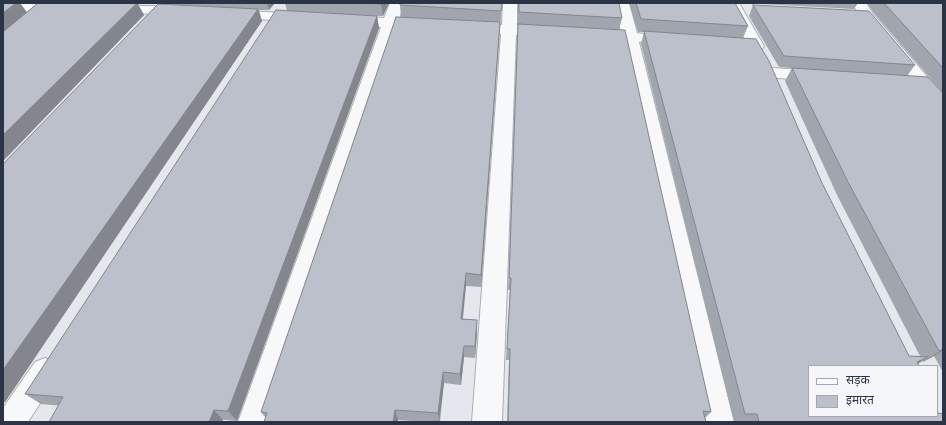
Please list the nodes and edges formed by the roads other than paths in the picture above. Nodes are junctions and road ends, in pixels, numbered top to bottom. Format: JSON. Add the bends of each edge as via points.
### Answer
{"nodes":[{"id":1,"x":510,"y":3,"type":"edge"},
{"id":2,"x":622,"y":3,"type":"edge"},
{"id":3,"x":3,"y":6,"type":"edge"},
{"id":4,"x":51,"y":6,"type":"edge"},
{"id":5,"x":162,"y":6,"type":"edge"},
{"id":6,"x":734,"y":6,"type":"edge"},
{"id":7,"x":98,"y":9,"type":"edge"},
{"id":8,"x":279,"y":10,"type":"edge"},
{"id":9,"x":751,"y":10,"type":"dead end"},
{"id":10,"x":859,"y":11,"type":"edge"},
{"id":11,"x":393,"y":13,"type":"edge"},
{"id":12,"x":143,"y":27,"type":"edge"},
{"id":13,"x":509,"y":30,"type":"junction"},
{"id":14,"x":539,"y":32,"type":"edge"},
{"id":15,"x":577,"y":34,"type":"edge"},
{"id":16,"x":630,"y":36,"type":"junction"},
{"id":17,"x":262,"y":37,"type":"edge"},
{"id":18,"x":661,"y":39,"type":"edge"},
{"id":19,"x":3,"y":43,"type":"edge"},
{"id":20,"x":717,"y":43,"type":"edge"},
{"id":21,"x":756,"y":46,"type":"junction"},
{"id":22,"x":772,"y":73,"type":"junction"},
{"id":23,"x":833,"y":77,"type":"edge"},
{"id":24,"x":902,"y":82,"type":"edge"},
{"id":25,"x":925,"y":84,"type":"junction"},
{"id":26,"x":781,"y":95,"type":"edge"},
{"id":27,"x":943,"y":106,"type":"edge"},
{"id":28,"x":55,"y":356,"type":"edge"},
{"id":29,"x":11,"y":422,"type":"edge"},
{"id":30,"x":253,"y":422,"type":"edge"},
{"id":31,"x":487,"y":422,"type":"edge"},
{"id":32,"x":719,"y":422,"type":"edge"}],
"edges":[{"from":1,"to":13,"type":"street"},
{"from":2,"to":16,"type":"street"},
{"from":3,"to":4,"type":"street"},
{"from":4,"to":19,"type":"street"},
{"from":5,"to":7,"type":"street"},
{"from":5,"to":8,"type":"street","via":[[206,13]]},
{"from":5,"to":12,"type":"street"},
{"from":6,"to":9,"type":"street"},
{"from":6,"to":21,"type":"street"},
{"from":8,"to":11,"type":"street","via":[[325,19]]},
{"from":8,"to":17,"type":"street"},
{"from":10,"to":25,"type":"street"},
{"from":11,"to":13,"type":"street","via":[[448,27]]},
{"from":11,"to":30,"type":"street"},
{"from":13,"to":14,"type":"street"},
{"from":13,"to":31,"type":"street"},
{"from":15,"to":16,"type":"street"},
{"from":16,"to":18,"type":"street"},
{"from":16,"to":32,"type":"street"},
{"from":20,"to":21,"type":"street"},
{"from":21,"to":22,"type":"street"},
{"from":22,"to":23,"type":"street"},
{"from":22,"to":26,"type":"street"},
{"from":24,"to":25,"type":"street"},
{"from":25,"to":27,"type":"street"},
{"from":28,"to":29,"type":"street"}]}
